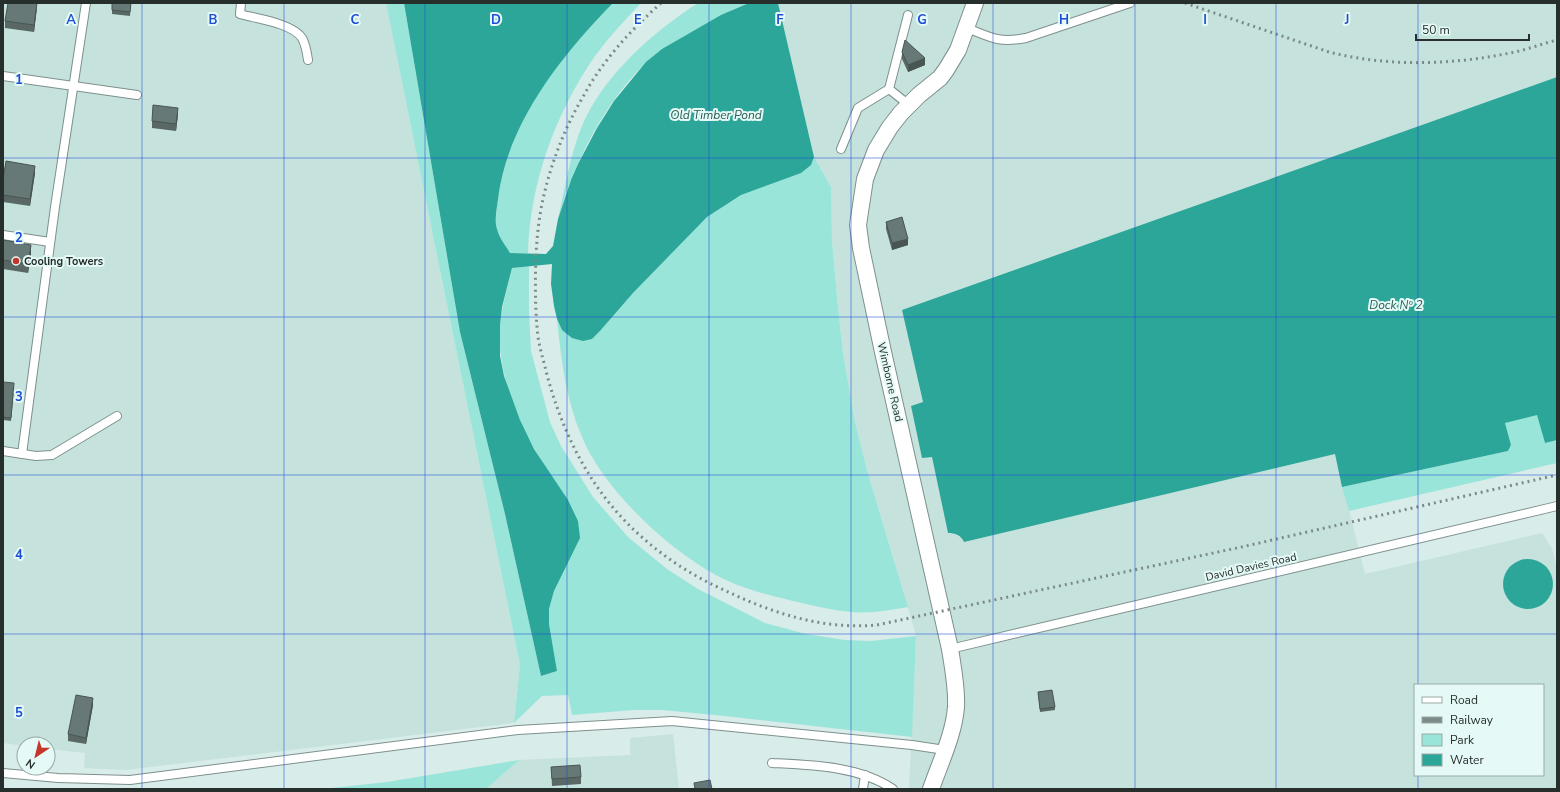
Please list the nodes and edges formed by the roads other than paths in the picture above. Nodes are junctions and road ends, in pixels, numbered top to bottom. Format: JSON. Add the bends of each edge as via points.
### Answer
{"nodes":[{"id":1,"x":86,"y":3,"type":"edge"},
{"id":2,"x":241,"y":3,"type":"edge"},
{"id":3,"x":975,"y":3,"type":"edge"},
{"id":4,"x":1130,"y":3,"type":"edge"},
{"id":5,"x":908,"y":15,"type":"dead end"},
{"id":6,"x":967,"y":28,"type":"junction"},
{"id":7,"x":308,"y":60,"type":"dead end"},
{"id":8,"x":3,"y":76,"type":"edge"},
{"id":9,"x":72,"y":86,"type":"junction"},
{"id":10,"x":889,"y":89,"type":"junction"},
{"id":11,"x":137,"y":95,"type":"dead end"},
{"id":12,"x":909,"y":105,"type":"junction"},
{"id":13,"x":841,"y":149,"type":"dead end"},
{"id":14,"x":3,"y":235,"type":"edge"},
{"id":15,"x":50,"y":242,"type":"junction"},
{"id":16,"x":117,"y":416,"type":"dead end"},
{"id":17,"x":3,"y":451,"type":"edge"},
{"id":18,"x":22,"y":454,"type":"junction"},
{"id":19,"x":1557,"y":506,"type":"edge"},
{"id":20,"x":950,"y":649,"type":"junction"},
{"id":21,"x":944,"y":750,"type":"junction"},
{"id":22,"x":772,"y":763,"type":"dead end"},
{"id":23,"x":3,"y":773,"type":"edge"},
{"id":24,"x":865,"y":775,"type":"junction"},
{"id":25,"x":863,"y":789,"type":"edge"},
{"id":26,"x":894,"y":789,"type":"edge"},
{"id":27,"x":931,"y":789,"type":"edge"}],
"edges":[{"from":1,"to":9,"type":"lane"},
{"from":2,"to":7,"type":"lane","via":[[240,14],[285,26],[297,34],[305,45]]},
{"from":3,"to":6,"type":"street","name":"Wimborne Road"},
{"from":4,"to":6,"type":"lane","via":[[1010,41],[996,40]]},
{"from":5,"to":10,"type":"lane"},
{"from":6,"to":12,"type":"street","name":"Wimborne Road","via":[[958,50],[940,78]]},
{"from":8,"to":9,"type":"lane"},
{"from":9,"to":11,"type":"lane"},
{"from":9,"to":15,"type":"lane"},
{"from":10,"to":12,"type":"lane"},
{"from":10,"to":13,"type":"lane","via":[[858,108]]},
{"from":12,"to":20,"type":"street","name":"Wimborne Road","via":[[890,127],[871,161],[862,192],[858,230]]},
{"from":14,"to":15,"type":"lane"},
{"from":15,"to":18,"type":"lane"},
{"from":16,"to":18,"type":"lane","via":[[52,455]]},
{"from":17,"to":18,"type":"lane"},
{"from":19,"to":20,"type":"lane","name":"David Davies Road"},
{"from":20,"to":21,"type":"street","name":"Wimborne Road","via":[[956,707],[953,726]]},
{"from":21,"to":23,"type":"lane","via":[[672,721],[518,730],[130,780]]},
{"from":21,"to":27,"type":"street","name":"Wimborne Road"},
{"from":22,"to":24,"type":"lane","via":[[820,766]]},
{"from":24,"to":25,"type":"lane"},
{"from":24,"to":26,"type":"lane"}]}
